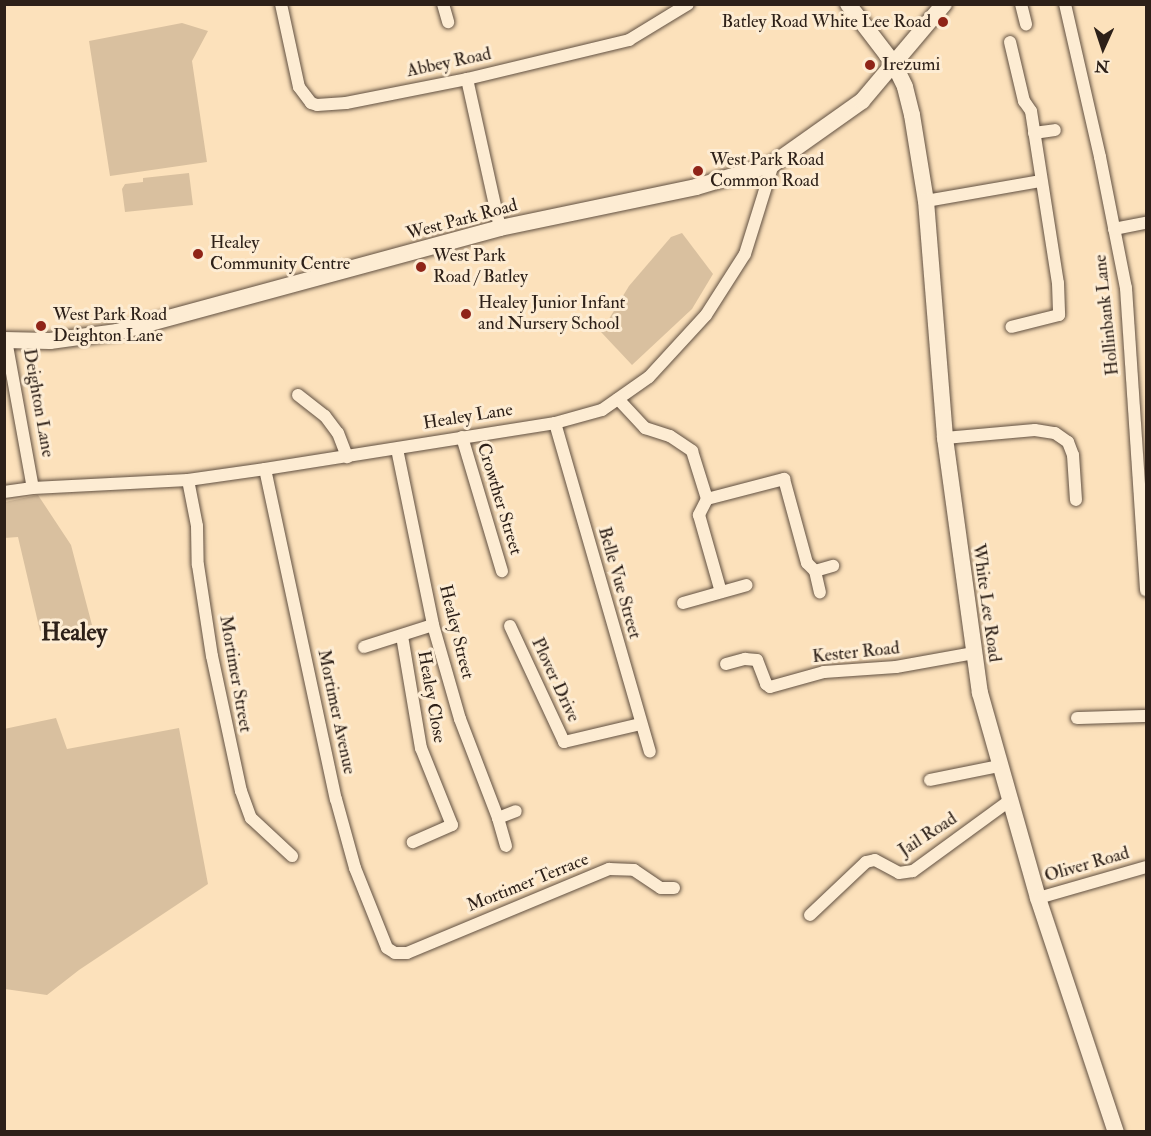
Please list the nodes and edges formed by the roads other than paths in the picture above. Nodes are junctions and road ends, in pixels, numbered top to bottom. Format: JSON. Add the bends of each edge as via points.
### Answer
{"nodes":[{"id":1,"x":281,"y":4,"type":"edge"},
{"id":2,"x":443,"y":4,"type":"edge"},
{"id":3,"x":688,"y":4,"type":"edge"},
{"id":4,"x":849,"y":4,"type":"edge"},
{"id":5,"x":944,"y":4,"type":"edge"},
{"id":6,"x":1022,"y":4,"type":"edge"},
{"id":7,"x":1065,"y":4,"type":"edge"},
{"id":8,"x":448,"y":22,"type":"dead end"},
{"id":9,"x":1026,"y":24,"type":"dead end"},
{"id":10,"x":1010,"y":42,"type":"dead end"},
{"id":11,"x":894,"y":64,"type":"junction"},
{"id":12,"x":467,"y":79,"type":"junction"},
{"id":13,"x":1055,"y":130,"type":"dead end"},
{"id":14,"x":1034,"y":133,"type":"junction"},
{"id":15,"x":773,"y":164,"type":"junction"},
{"id":16,"x":1041,"y":181,"type":"junction"},
{"id":17,"x":926,"y":201,"type":"junction"},
{"id":18,"x":1146,"y":223,"type":"edge"},
{"id":19,"x":500,"y":228,"type":"junction"},
{"id":20,"x":1114,"y":229,"type":"junction"},
{"id":21,"x":1011,"y":327,"type":"dead end"},
{"id":22,"x":5,"y":335,"type":"edge"},
{"id":23,"x":298,"y":395,"type":"dead end"},
{"id":24,"x":618,"y":399,"type":"junction"},
{"id":25,"x":555,"y":423,"type":"junction"},
{"id":26,"x":462,"y":437,"type":"junction"},
{"id":27,"x":945,"y":438,"type":"junction"},
{"id":28,"x":397,"y":449,"type":"junction"},
{"id":29,"x":347,"y":457,"type":"junction"},
{"id":30,"x":265,"y":469,"type":"junction"},
{"id":31,"x":188,"y":480,"type":"junction"},
{"id":32,"x":33,"y":488,"type":"junction"},
{"id":33,"x":4,"y":492,"type":"edge"},
{"id":34,"x":707,"y":499,"type":"junction"},
{"id":35,"x":1076,"y":500,"type":"dead end"},
{"id":36,"x":1143,"y":502,"type":"edge"},
{"id":37,"x":834,"y":566,"type":"dead end"},
{"id":38,"x":502,"y":571,"type":"dead end"},
{"id":39,"x":815,"y":571,"type":"junction"},
{"id":40,"x":747,"y":585,"type":"dead end"},
{"id":41,"x":1146,"y":588,"type":"edge"},
{"id":42,"x":721,"y":592,"type":"junction"},
{"id":43,"x":820,"y":592,"type":"dead end"},
{"id":44,"x":683,"y":603,"type":"dead end"},
{"id":45,"x":433,"y":625,"type":"junction"},
{"id":46,"x":510,"y":626,"type":"dead end"},
{"id":47,"x":402,"y":636,"type":"junction"},
{"id":48,"x":364,"y":647,"type":"dead end"},
{"id":49,"x":974,"y":654,"type":"junction"},
{"id":50,"x":726,"y":664,"type":"dead end"},
{"id":51,"x":1146,"y":716,"type":"edge"},
{"id":52,"x":1077,"y":718,"type":"dead end"},
{"id":53,"x":640,"y":724,"type":"junction"},
{"id":54,"x":650,"y":752,"type":"dead end"},
{"id":55,"x":999,"y":766,"type":"junction"},
{"id":56,"x":930,"y":780,"type":"dead end"},
{"id":57,"x":1009,"y":801,"type":"junction"},
{"id":58,"x":516,"y":811,"type":"dead end"},
{"id":59,"x":498,"y":818,"type":"junction"},
{"id":60,"x":412,"y":842,"type":"dead end"},
{"id":61,"x":506,"y":846,"type":"dead end"},
{"id":62,"x":292,"y":856,"type":"dead end"},
{"id":63,"x":1146,"y":867,"type":"edge"},
{"id":64,"x":674,"y":888,"type":"dead end"},
{"id":65,"x":1038,"y":898,"type":"junction"},
{"id":66,"x":810,"y":915,"type":"dead end"},
{"id":67,"x":395,"y":953,"type":"joint"},
{"id":68,"x":1116,"y":1131,"type":"edge"}],
"edges":[{"from":1,"to":12,"type":"street","name":"Abbey Road","via":[[299,87],[311,103],[346,103]]},
{"from":2,"to":8,"type":"street"},
{"from":3,"to":12,"type":"street","name":"Abbey Road","via":[[629,40]]},
{"from":4,"to":11,"type":"main road","name":"White Lee Road"},
{"from":5,"to":11,"type":"main road","name":"West Park Road"},
{"from":6,"to":9,"type":"street"},
{"from":7,"to":20,"type":"street","name":"Hollinbank Lane"},
{"from":10,"to":14,"type":"street"},
{"from":11,"to":15,"type":"main road","name":"West Park Road","via":[[862,101]]},
{"from":11,"to":17,"type":"main road","name":"White Lee Road","via":[[912,115]]},
{"from":12,"to":19,"type":"street"},
{"from":13,"to":14,"type":"street"},
{"from":14,"to":16,"type":"street"},
{"from":15,"to":19,"type":"main road","name":"West Park Road","via":[[696,187]]},
{"from":15,"to":24,"type":"street","name":"Healey Lane","via":[[745,254],[706,315],[649,377]]},
{"from":16,"to":17,"type":"street"},
{"from":16,"to":21,"type":"street","via":[[1059,283],[1059,315]]},
{"from":17,"to":27,"type":"main road","name":"White Lee Road"},
{"from":18,"to":20,"type":"street"},
{"from":19,"to":22,"type":"main road","name":"West Park Road","via":[[117,332],[50,341]]},
{"from":20,"to":36,"type":"street","name":"Hollinbank Lane","via":[[1126,288]]},
{"from":22,"to":32,"type":"street","name":"Deighton Lane"},
{"from":23,"to":29,"type":"street","via":[[325,416],[338,433]]},
{"from":24,"to":25,"type":"street","name":"Healey Lane","via":[[602,410]]},
{"from":24,"to":34,"type":"street","via":[[645,428],[670,436],[692,451]]},
{"from":25,"to":26,"type":"street","name":"Healey Lane"},
{"from":25,"to":53,"type":"street","name":"Belle Vue Street"},
{"from":26,"to":28,"type":"street","name":"Healey Lane"},
{"from":26,"to":38,"type":"street","name":"Crowther Street"},
{"from":27,"to":35,"type":"street","via":[[1035,430],[1055,433],[1068,442],[1073,454]]},
{"from":27,"to":49,"type":"main road","name":"White Lee Road"},
{"from":28,"to":29,"type":"street","name":"Healey Lane"},
{"from":28,"to":45,"type":"street","name":"Healey Street"},
{"from":29,"to":30,"type":"street","name":"Healey Lane"},
{"from":30,"to":31,"type":"street","name":"Healey Lane"},
{"from":30,"to":67,"type":"street","name":"Mortimer Avenue","via":[[344,828],[355,868],[387,948]]},
{"from":31,"to":32,"type":"street","name":"Healey Lane"},
{"from":31,"to":62,"type":"street","name":"Mortimer Street","via":[[212,656],[241,791],[251,818]]},
{"from":32,"to":33,"type":"street","name":"Healey Lane"},
{"from":34,"to":39,"type":"street","via":[[783,479],[807,563]]},
{"from":34,"to":42,"type":"street","via":[[699,515]]},
{"from":36,"to":41,"type":"street","name":"Hollinbank Lane"},
{"from":37,"to":39,"type":"street"},
{"from":39,"to":43,"type":"street"},
{"from":40,"to":42,"type":"street"},
{"from":42,"to":44,"type":"street"},
{"from":45,"to":47,"type":"street","name":"Healey Close"},
{"from":45,"to":59,"type":"street","name":"Healey Street","via":[[460,719]]},
{"from":46,"to":53,"type":"street","name":"Plover Drive","via":[[564,742]]},
{"from":47,"to":48,"type":"street","name":"Healey Close"},
{"from":47,"to":60,"type":"street","name":"Healey Close","via":[[421,748],[452,825]]},
{"from":49,"to":50,"type":"street","name":"Kester Road","via":[[896,667],[824,672],[770,687],[757,660]]},
{"from":49,"to":55,"type":"main road","name":"White Lee Road","via":[[979,691]]},
{"from":51,"to":52,"type":"street"},
{"from":53,"to":54,"type":"street","name":"Belle Vue Street"},
{"from":55,"to":56,"type":"street"},
{"from":55,"to":57,"type":"main road","name":"White Lee Road"},
{"from":57,"to":65,"type":"main road","name":"White Lee Road"},
{"from":57,"to":66,"type":"street","name":"Jail Road","via":[[913,871],[899,873],[875,860],[866,862]]},
{"from":58,"to":59,"type":"street"},
{"from":59,"to":61,"type":"street","name":"Healey Street"},
{"from":63,"to":65,"type":"street","name":"Oliver Road"},
{"from":64,"to":67,"type":"street","name":"Mortimer Terrace","via":[[661,888],[634,870],[609,869],[407,953]]},
{"from":65,"to":68,"type":"main road","name":"White Lee Road"}]}
